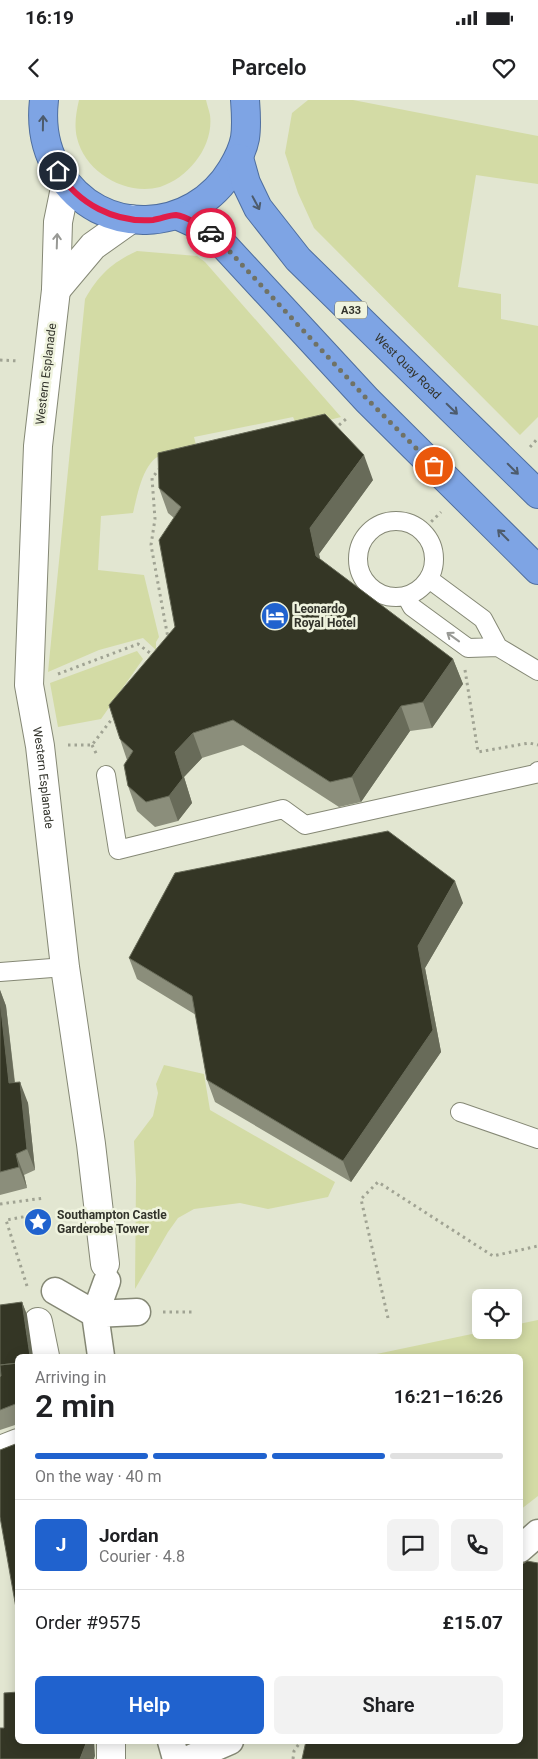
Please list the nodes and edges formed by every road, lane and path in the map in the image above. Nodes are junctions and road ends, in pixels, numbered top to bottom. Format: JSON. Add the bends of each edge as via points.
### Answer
{"nodes":[{"id":1,"x":44,"y":100,"type":"edge"},
{"id":2,"x":245,"y":100,"type":"edge"},
{"id":3,"x":239,"y":158,"type":"junction"},
{"id":4,"x":66,"y":184,"type":"junction"},
{"id":5,"x":177,"y":215,"type":"junction"},
{"id":6,"x":131,"y":219,"type":"junction"},
{"id":7,"x":56,"y":290,"type":"junction"},
{"id":8,"x":350,"y":415,"type":"dead end"},
{"id":9,"x":329,"y":428,"type":"edge"},
{"id":10,"x":538,"y":438,"type":"edge"},
{"id":11,"x":526,"y":450,"type":"dead end"},
{"id":12,"x":162,"y":466,"type":"edge"},
{"id":13,"x":538,"y":494,"type":"edge"},
{"id":14,"x":442,"y":512,"type":"dead end"},
{"id":15,"x":422,"y":531,"type":"junction"},
{"id":16,"x":538,"y":570,"type":"edge"},
{"id":17,"x":429,"y":579,"type":"junction"},
{"id":18,"x":406,"y":596,"type":"junction"},
{"id":19,"x":169,"y":644,"type":"edge"},
{"id":20,"x":498,"y":647,"type":"junction"},
{"id":21,"x":468,"y":648,"type":"junction"},
{"id":22,"x":158,"y":659,"type":"edge"},
{"id":23,"x":538,"y":670,"type":"edge"},
{"id":24,"x":29,"y":685,"type":"junction"},
{"id":25,"x":116,"y":714,"type":"edge"},
{"id":26,"x":538,"y":745,"type":"edge"},
{"id":27,"x":40,"y":746,"type":"junction"},
{"id":28,"x":538,"y":771,"type":"edge"},
{"id":29,"x":106,"y":775,"type":"dead end"},
{"id":30,"x":65,"y":967,"type":"junction"},
{"id":31,"x":0,"y":972,"type":"edge"},
{"id":32,"x":460,"y":1112,"type":"dead end"},
{"id":33,"x":538,"y":1139,"type":"edge"},
{"id":34,"x":44,"y":1198,"type":"dead end"},
{"id":35,"x":0,"y":1204,"type":"edge"},
{"id":36,"x":46,"y":1213,"type":"dead end"},
{"id":37,"x":538,"y":1246,"type":"edge"},
{"id":38,"x":106,"y":1272,"type":"joint"},
{"id":39,"x":55,"y":1291,"type":"dead end"},
{"id":40,"x":137,"y":1312,"type":"dead end"},
{"id":41,"x":95,"y":1314,"type":"junction"},
{"id":42,"x":388,"y":1318,"type":"dead end"},
{"id":43,"x":38,"y":1322,"type":"joint"},
{"id":44,"x":45,"y":1354,"type":"edge"},
{"id":45,"x":102,"y":1354,"type":"edge"},
{"id":46,"x":15,"y":1444,"type":"edge"},
{"id":47,"x":0,"y":1450,"type":"edge"},
{"id":48,"x":538,"y":1533,"type":"edge"},
{"id":49,"x":523,"y":1546,"type":"edge"},
{"id":50,"x":111,"y":1744,"type":"edge"},
{"id":51,"x":172,"y":1744,"type":"edge"},
{"id":52,"x":223,"y":1744,"type":"edge"},
{"id":53,"x":299,"y":1744,"type":"edge"},
{"id":54,"x":111,"y":1759,"type":"edge"},
{"id":55,"x":176,"y":1759,"type":"edge"},
{"id":56,"x":189,"y":1759,"type":"edge"},
{"id":57,"x":293,"y":1759,"type":"edge"}],
"edges":[{"from":4,"to":1,"type":"highway","one_way":true,"via":[[51,159],[43,131]]},
{"from":2,"to":3,"type":"highway","via":[[245,138]]},
{"from":3,"to":5,"type":"highway","via":[[224,182],[203,202]]},
{"from":3,"to":13,"type":"highway","name":"West Quay Road","number":"A33","one_way":true,"via":[[258,208],[298,259]]},
{"from":4,"to":6,"type":"highway","via":[[84,201],[106,214]]},
{"from":7,"to":4,"type":"street","name":"Western Esplanade","one_way":true,"via":[[58,222]]},
{"from":5,"to":6,"type":"highway","via":[[154,220]]},
{"from":16,"to":5,"type":"highway","one_way":true,"via":[[368,400],[218,239],[201,226]]},
{"from":6,"to":7,"type":"street","via":[[93,246]]},
{"from":7,"to":24,"type":"street","name":"Western Esplanade","via":[[38,446]]},
{"from":8,"to":9,"type":"path","via":[[338,426]]},
{"from":10,"to":11,"type":"path"},
{"from":12,"to":19,"type":"path","via":[[152,478],[155,519],[151,546]]},
{"from":14,"to":15,"type":"path"},
{"from":15,"to":17,"type":"lane","via":[[429,539],[435,559]]},
{"from":15,"to":18,"type":"lane","via":[[411,523],[385,522],[364,537],[358,550],[361,576],[369,586],[392,598]]},
{"from":17,"to":18,"type":"lane","via":[[423,587]]},
{"from":17,"to":20,"type":"lane","via":[[483,619]]},
{"from":21,"to":18,"type":"lane","one_way":true,"via":[[412,607]]},
{"from":20,"to":21,"type":"lane"},
{"from":20,"to":23,"type":"lane"},
{"from":21,"to":26,"type":"path","via":[[464,660],[478,752],[529,743]]},
{"from":22,"to":24,"type":"path","via":[[138,644]]},
{"from":24,"to":27,"type":"street","name":"Western Esplanade"},
{"from":25,"to":27,"type":"path","via":[[92,745]]},
{"from":27,"to":30,"type":"street","name":"Western Esplanade"},
{"from":28,"to":29,"type":"lane","via":[[305,825],[283,809],[118,850]]},
{"from":30,"to":31,"type":"lane"},
{"from":30,"to":38,"type":"street","name":"Western Esplanade"},
{"from":32,"to":33,"type":"lane"},
{"from":34,"to":35,"type":"path"},
{"from":36,"to":43,"type":"path","via":[[6,1220]]},
{"from":37,"to":42,"type":"path","via":[[492,1256],[378,1182],[361,1199]]},
{"from":38,"to":41,"type":"street"},
{"from":39,"to":41,"type":"street"},
{"from":40,"to":41,"type":"street"},
{"from":41,"to":45,"type":"street"},
{"from":43,"to":44,"type":"street"},
{"from":46,"to":47,"type":"street"},
{"from":48,"to":49,"type":"street"},
{"from":50,"to":54,"type":"street"},
{"from":51,"to":55,"type":"street"},
{"from":52,"to":56,"type":"street"},
{"from":53,"to":57,"type":"path"}]}
